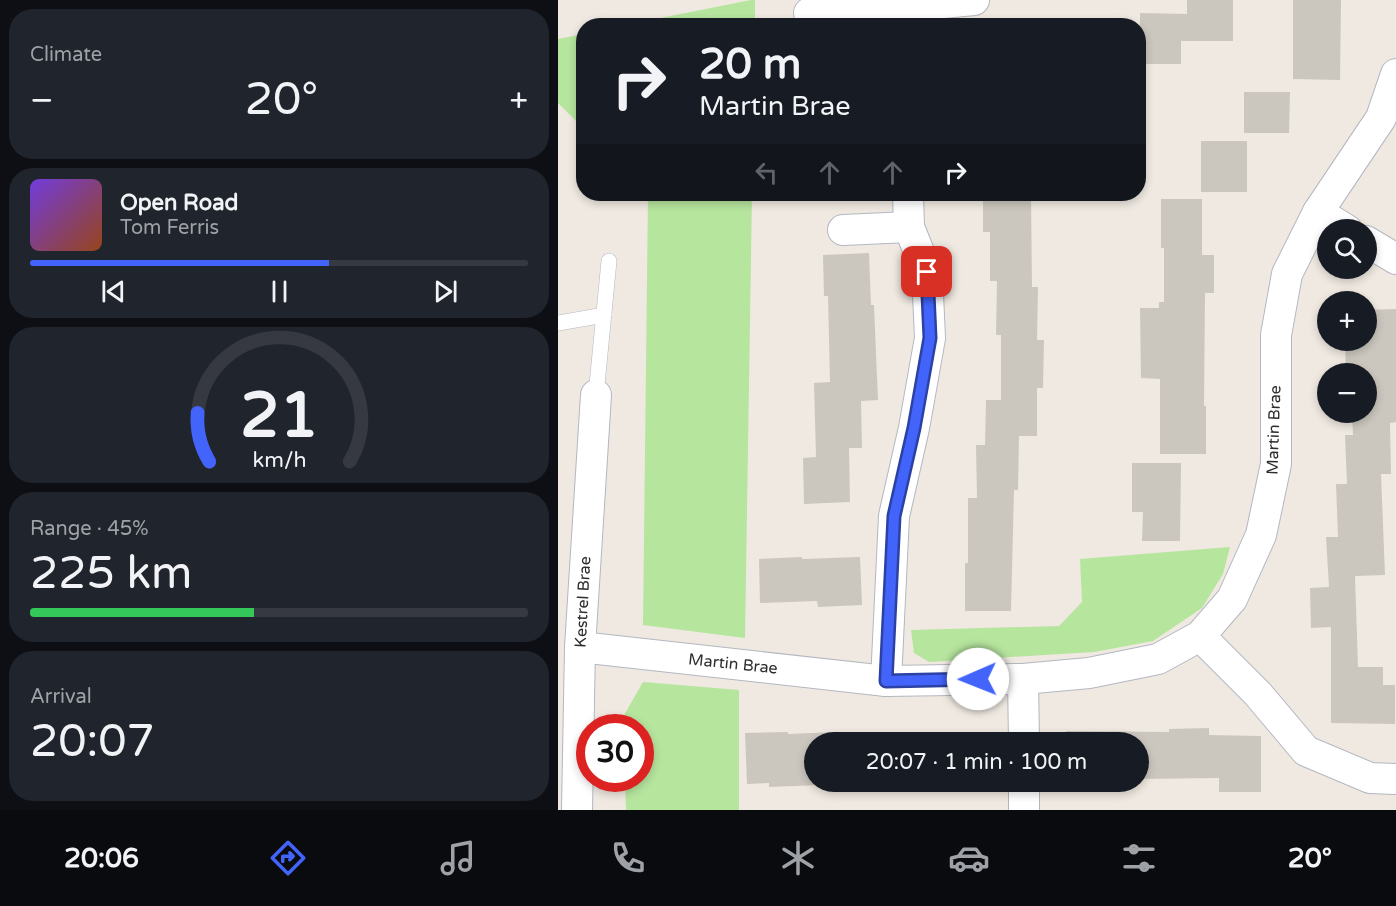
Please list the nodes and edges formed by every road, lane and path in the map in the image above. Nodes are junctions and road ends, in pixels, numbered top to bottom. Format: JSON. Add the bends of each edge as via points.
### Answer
{"nodes":[{"id":1,"x":974,"y":0,"type":"edge"},
{"id":2,"x":808,"y":13,"type":"dead end"},
{"id":3,"x":891,"y":17,"type":"edge"},
{"id":4,"x":1396,"y":74,"type":"edge"},
{"id":5,"x":908,"y":201,"type":"edge"},
{"id":6,"x":1318,"y":212,"type":"junction"},
{"id":7,"x":1329,"y":219,"type":"edge"},
{"id":8,"x":909,"y":228,"type":"junction"},
{"id":9,"x":843,"y":230,"type":"dead end"},
{"id":10,"x":1377,"y":248,"type":"edge"},
{"id":11,"x":1396,"y":259,"type":"edge"},
{"id":12,"x":609,"y":261,"type":"dead end"},
{"id":13,"x":604,"y":315,"type":"junction"},
{"id":14,"x":558,"y":323,"type":"edge"},
{"id":15,"x":596,"y":395,"type":"joint"},
{"id":16,"x":1200,"y":636,"type":"junction"},
{"id":17,"x":580,"y":647,"type":"junction"},
{"id":18,"x":1023,"y":679,"type":"junction"},
{"id":19,"x":886,"y":681,"type":"junction"},
{"id":20,"x":1024,"y":732,"type":"edge"},
{"id":21,"x":1396,"y":779,"type":"edge"},
{"id":22,"x":1024,"y":792,"type":"edge"},
{"id":23,"x":577,"y":810,"type":"edge"},
{"id":24,"x":1024,"y":810,"type":"edge"}],
"edges":[{"from":1,"to":3,"type":"street"},
{"from":2,"to":3,"type":"street"},
{"from":4,"to":6,"type":"street","name":"Martin Brae","via":[[1381,118]]},
{"from":5,"to":8,"type":"street"},
{"from":6,"to":7,"type":"street"},
{"from":6,"to":16,"type":"street","name":"Martin Brae","via":[[1287,274],[1276,335],[1276,465],[1261,535],[1232,599]]},
{"from":8,"to":9,"type":"street"},
{"from":8,"to":19,"type":"street","via":[[927,272],[930,338],[894,516]]},
{"from":10,"to":11,"type":"street"},
{"from":12,"to":13,"type":"lane"},
{"from":13,"to":14,"type":"lane"},
{"from":13,"to":15,"type":"lane"},
{"from":15,"to":17,"type":"street","name":"Kestrel Brae"},
{"from":16,"to":18,"type":"street","name":"Martin Brae","via":[[1158,659],[1089,673]]},
{"from":16,"to":21,"type":"street","via":[[1258,694],[1306,751],[1370,778]]},
{"from":17,"to":19,"type":"street","name":"Martin Brae"},
{"from":17,"to":23,"type":"street","name":"Kestrel Brae"},
{"from":18,"to":19,"type":"street","name":"Martin Brae"},
{"from":18,"to":20,"type":"street"},
{"from":22,"to":24,"type":"street"}]}
